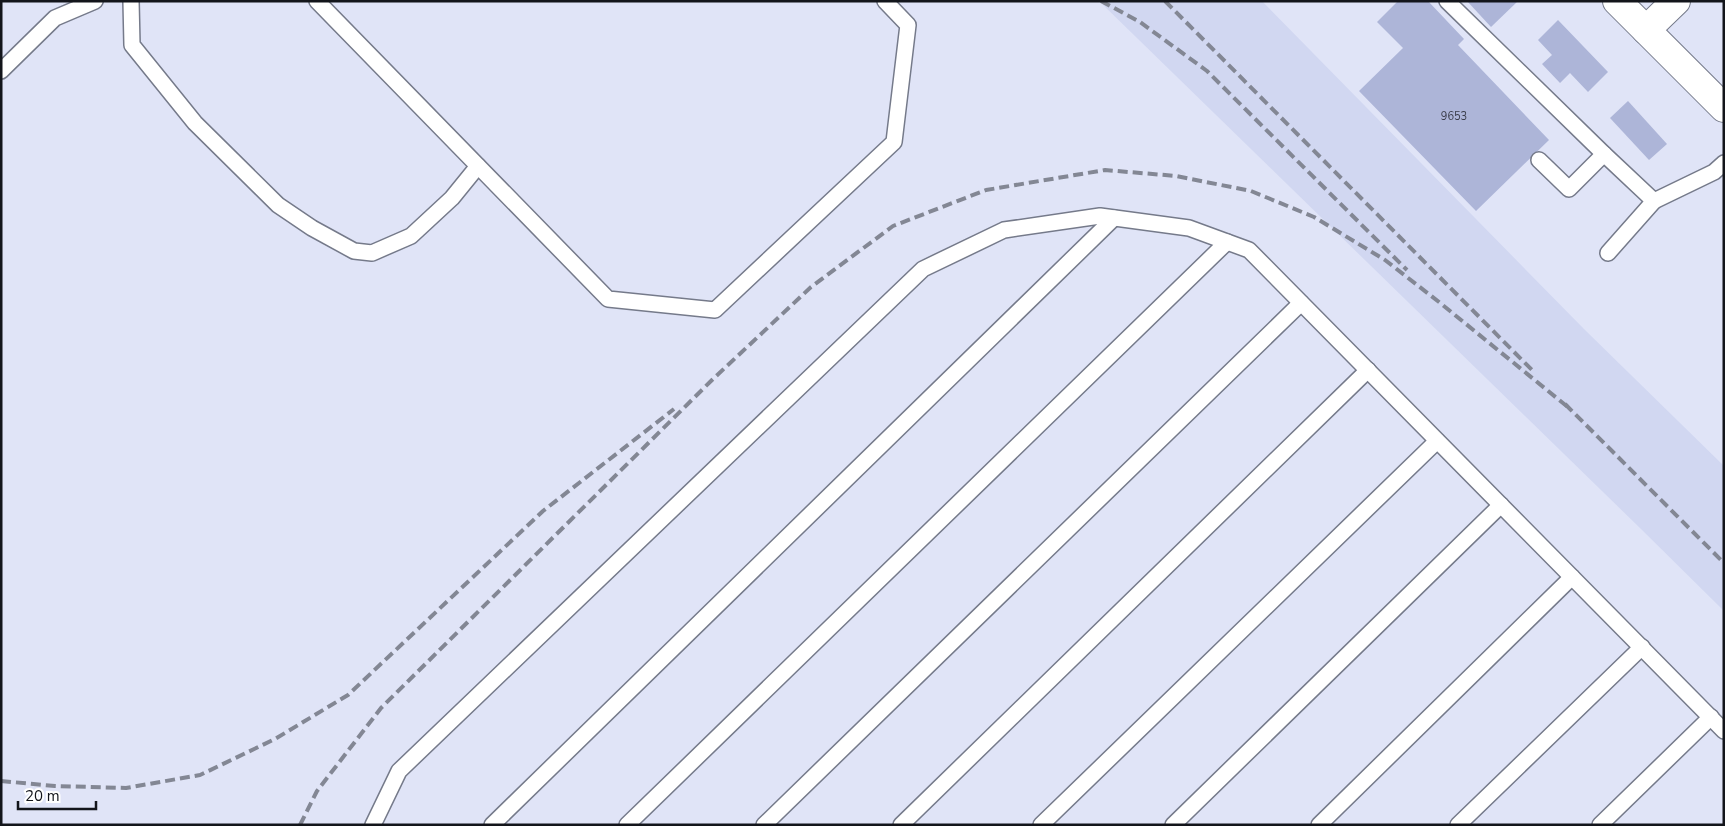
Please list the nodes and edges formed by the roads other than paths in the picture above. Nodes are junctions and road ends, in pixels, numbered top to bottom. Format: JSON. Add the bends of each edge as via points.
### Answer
{"nodes":[{"id":1,"x":95,"y":1,"type":"edge"},
{"id":2,"x":131,"y":1,"type":"edge"},
{"id":3,"x":317,"y":1,"type":"edge"},
{"id":4,"x":884,"y":1,"type":"edge"},
{"id":5,"x":1447,"y":1,"type":"edge"},
{"id":6,"x":1618,"y":1,"type":"edge"},
{"id":7,"x":1676,"y":1,"type":"edge"},
{"id":8,"x":1646,"y":30,"type":"junction"},
{"id":9,"x":1,"y":71,"type":"edge"},
{"id":10,"x":1724,"y":108,"type":"edge"},
{"id":11,"x":1604,"y":154,"type":"junction"},
{"id":12,"x":1539,"y":160,"type":"dead end"},
{"id":13,"x":1724,"y":163,"type":"edge"},
{"id":14,"x":478,"y":166,"type":"junction"},
{"id":15,"x":1654,"y":200,"type":"junction"},
{"id":16,"x":1114,"y":218,"type":"junction"},
{"id":17,"x":1227,"y":242,"type":"junction"},
{"id":18,"x":1608,"y":252,"type":"dead end"},
{"id":19,"x":1301,"y":303,"type":"junction"},
{"id":20,"x":1368,"y":370,"type":"junction"},
{"id":21,"x":1437,"y":440,"type":"junction"},
{"id":22,"x":1501,"y":506,"type":"junction"},
{"id":23,"x":1572,"y":577,"type":"junction"},
{"id":24,"x":1642,"y":647,"type":"junction"},
{"id":25,"x":1710,"y":717,"type":"junction"},
{"id":26,"x":1724,"y":731,"type":"edge"},
{"id":27,"x":372,"y":825,"type":"edge"},
{"id":28,"x":492,"y":825,"type":"edge"},
{"id":29,"x":627,"y":825,"type":"edge"},
{"id":30,"x":764,"y":825,"type":"edge"},
{"id":31,"x":901,"y":825,"type":"edge"},
{"id":32,"x":1041,"y":825,"type":"edge"},
{"id":33,"x":1173,"y":825,"type":"edge"},
{"id":34,"x":1318,"y":825,"type":"edge"},
{"id":35,"x":1458,"y":825,"type":"edge"},
{"id":36,"x":1600,"y":825,"type":"edge"}],
"edges":[{"from":1,"to":9,"type":"lane","via":[[55,18]]},
{"from":2,"to":14,"type":"lane","via":[[132,45],[195,123],[278,205],[354,251],[372,252],[411,236],[452,198]]},
{"from":3,"to":14,"type":"lane"},
{"from":4,"to":14,"type":"lane","via":[[908,25],[894,142],[715,310],[608,299]]},
{"from":5,"to":11,"type":"lane"},
{"from":6,"to":8,"type":"street"},
{"from":7,"to":8,"type":"street"},
{"from":8,"to":10,"type":"street"},
{"from":11,"to":12,"type":"lane","via":[[1569,189]]},
{"from":11,"to":15,"type":"lane"},
{"from":13,"to":15,"type":"lane","via":[[1714,172]]},
{"from":15,"to":18,"type":"lane"},
{"from":16,"to":17,"type":"lane","via":[[1189,228]]},
{"from":16,"to":27,"type":"lane","via":[[1100,216],[1004,230],[923,269],[399,771]]},
{"from":16,"to":28,"type":"lane"},
{"from":17,"to":19,"type":"lane","via":[[1249,250]]},
{"from":17,"to":29,"type":"lane"},
{"from":19,"to":20,"type":"lane"},
{"from":19,"to":30,"type":"lane"},
{"from":20,"to":21,"type":"lane"},
{"from":20,"to":31,"type":"lane"},
{"from":21,"to":22,"type":"lane"},
{"from":21,"to":32,"type":"lane"},
{"from":22,"to":23,"type":"lane"},
{"from":22,"to":33,"type":"lane"},
{"from":23,"to":24,"type":"lane"},
{"from":23,"to":34,"type":"lane"},
{"from":24,"to":25,"type":"lane"},
{"from":24,"to":35,"type":"lane"},
{"from":25,"to":26,"type":"lane"},
{"from":25,"to":36,"type":"lane"}]}
